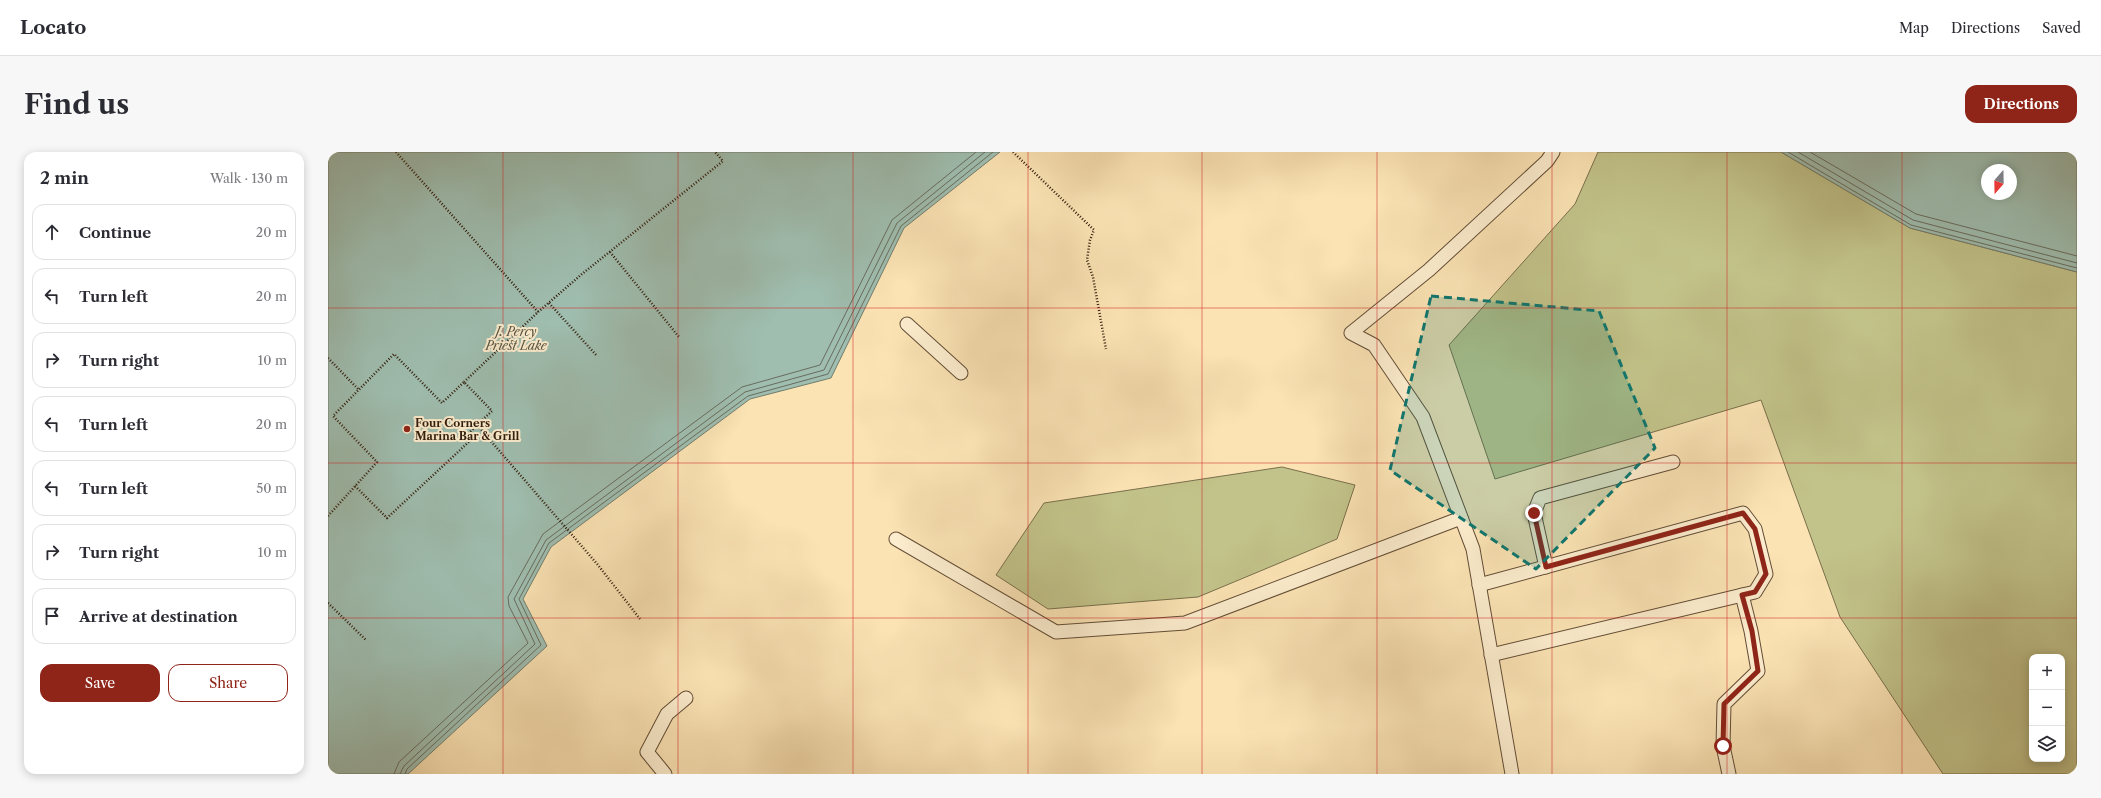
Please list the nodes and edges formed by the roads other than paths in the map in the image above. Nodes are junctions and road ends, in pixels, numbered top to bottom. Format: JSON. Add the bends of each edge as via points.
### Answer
{"nodes":[{"id":1,"x":1553,"y":152,"type":"edge"},
{"id":2,"x":907,"y":324,"type":"dead end"},
{"id":3,"x":961,"y":373,"type":"dead end"},
{"id":4,"x":1673,"y":462,"type":"dead end"},
{"id":5,"x":1461,"y":518,"type":"junction"},
{"id":6,"x":896,"y":539,"type":"dead end"},
{"id":7,"x":1546,"y":567,"type":"junction"},
{"id":8,"x":1479,"y":585,"type":"junction"},
{"id":9,"x":1742,"y":595,"type":"junction"},
{"id":10,"x":1491,"y":655,"type":"junction"},
{"id":11,"x":686,"y":698,"type":"dead end"},
{"id":12,"x":666,"y":774,"type":"edge"},
{"id":13,"x":1512,"y":774,"type":"edge"},
{"id":14,"x":1729,"y":774,"type":"edge"}],
"edges":[{"from":1,"to":5,"type":"lane","via":[[1547,161],[1428,270],[1351,333],[1374,345],[1423,417]]},
{"from":2,"to":3,"type":"lane"},
{"from":4,"to":7,"type":"lane","via":[[1540,498],[1534,513]]},
{"from":5,"to":6,"type":"lane","via":[[1185,623],[1056,632]]},
{"from":5,"to":8,"type":"lane","via":[[1473,549]]},
{"from":7,"to":8,"type":"lane"},
{"from":7,"to":9,"type":"lane","via":[[1743,513],[1755,529],[1766,574],[1755,592]]},
{"from":8,"to":10,"type":"lane"},
{"from":9,"to":10,"type":"lane"},
{"from":9,"to":14,"type":"lane","via":[[1752,631],[1758,671],[1724,704],[1723,746]]},
{"from":10,"to":13,"type":"lane"},
{"from":11,"to":12,"type":"lane","via":[[668,714],[647,752]]}]}
